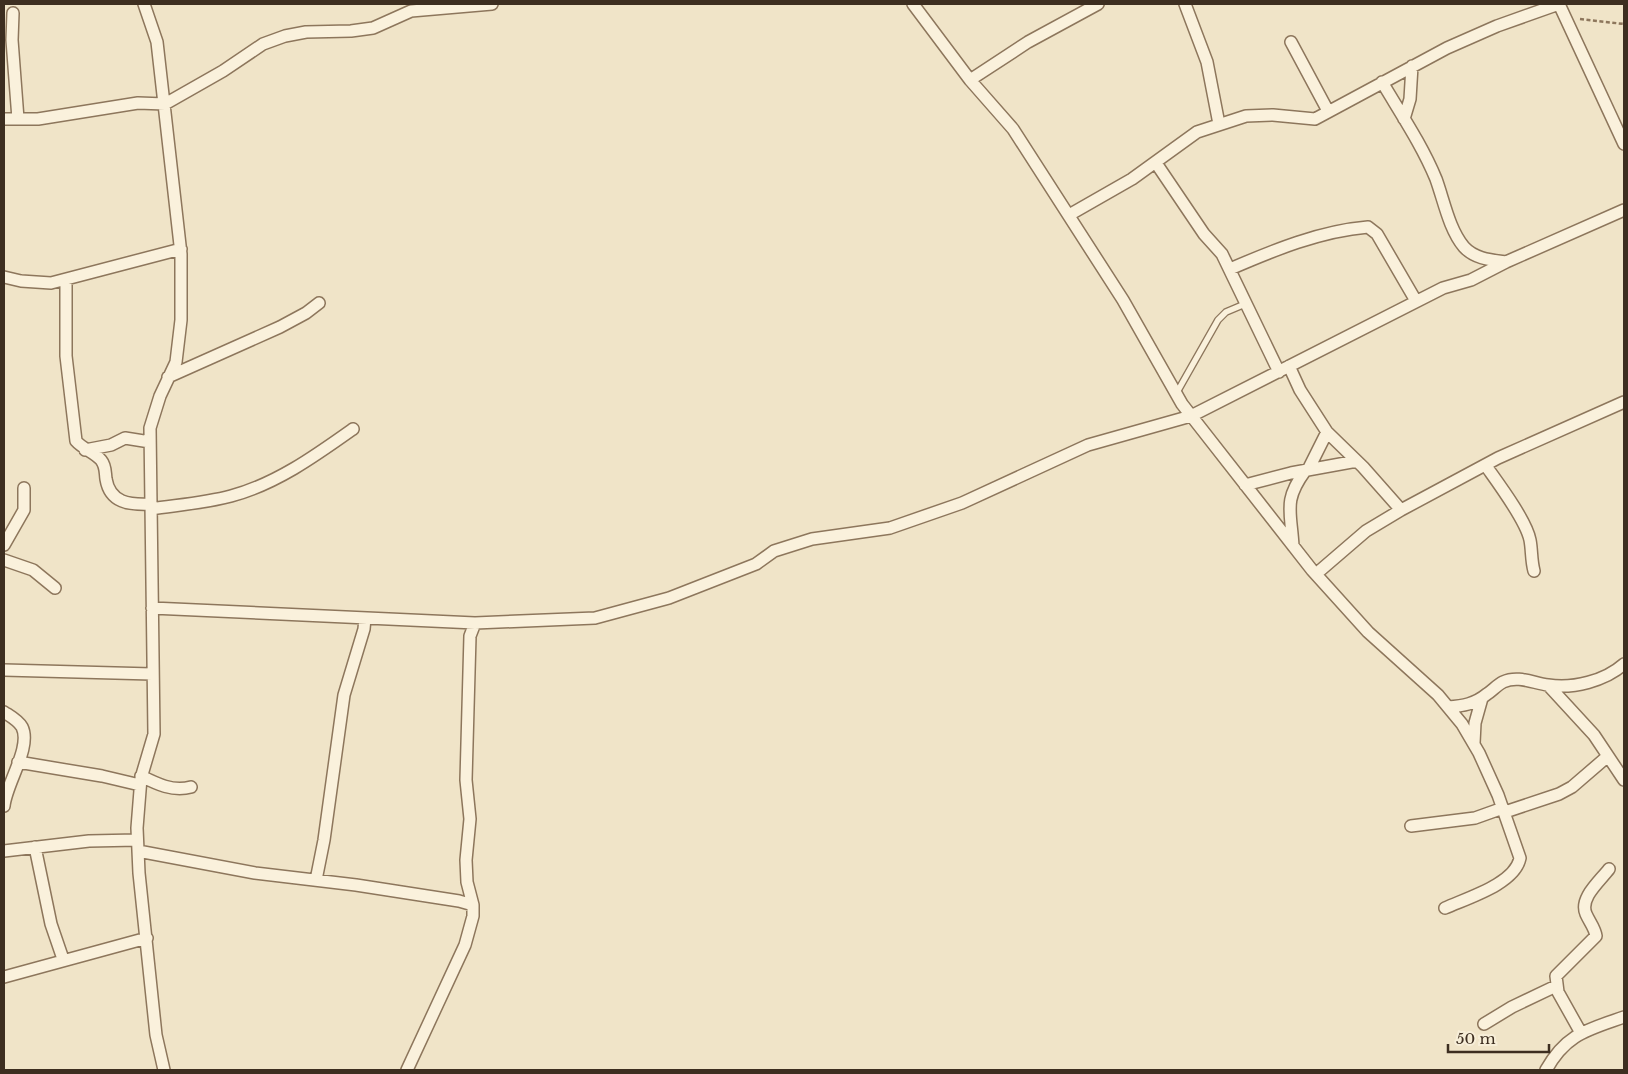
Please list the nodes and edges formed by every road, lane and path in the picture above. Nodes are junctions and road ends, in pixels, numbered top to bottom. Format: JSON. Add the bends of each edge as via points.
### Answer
{"nodes":[{"id":1,"x":144,"y":4,"type":"edge"},
{"id":2,"x":492,"y":4,"type":"edge"},
{"id":3,"x":913,"y":4,"type":"edge"},
{"id":4,"x":1098,"y":4,"type":"edge"},
{"id":5,"x":1185,"y":4,"type":"edge"},
{"id":6,"x":1559,"y":4,"type":"edge"},
{"id":7,"x":13,"y":13,"type":"dead end"},
{"id":8,"x":1566,"y":18,"type":"junction"},
{"id":9,"x":1624,"y":24,"type":"edge"},
{"id":10,"x":1291,"y":42,"type":"dead end"},
{"id":11,"x":1412,"y":66,"type":"junction"},
{"id":12,"x":970,"y":80,"type":"junction"},
{"id":13,"x":1382,"y":82,"type":"junction"},
{"id":14,"x":165,"y":104,"type":"junction"},
{"id":15,"x":1328,"y":111,"type":"junction"},
{"id":16,"x":18,"y":119,"type":"junction"},
{"id":17,"x":1404,"y":119,"type":"junction"},
{"id":18,"x":4,"y":120,"type":"edge"},
{"id":19,"x":1219,"y":124,"type":"junction"},
{"id":20,"x":1624,"y":144,"type":"edge"},
{"id":21,"x":1156,"y":163,"type":"junction"},
{"id":22,"x":1624,"y":210,"type":"edge"},
{"id":23,"x":1069,"y":216,"type":"junction"},
{"id":24,"x":181,"y":250,"type":"junction"},
{"id":25,"x":1506,"y":262,"type":"junction"},
{"id":26,"x":1230,"y":269,"type":"junction"},
{"id":27,"x":4,"y":277,"type":"edge"},
{"id":28,"x":66,"y":280,"type":"junction"},
{"id":29,"x":1416,"y":301,"type":"junction"},
{"id":30,"x":318,"y":303,"type":"dead end"},
{"id":31,"x":1245,"y":304,"type":"junction"},
{"id":32,"x":1284,"y":369,"type":"junction"},
{"id":33,"x":168,"y":377,"type":"junction"},
{"id":34,"x":1176,"y":394,"type":"junction"},
{"id":35,"x":1624,"y":402,"type":"edge"},
{"id":36,"x":1191,"y":416,"type":"junction"},
{"id":37,"x":353,"y":429,"type":"dead end"},
{"id":38,"x":1327,"y":432,"type":"junction"},
{"id":39,"x":150,"y":442,"type":"junction"},
{"id":40,"x":85,"y":450,"type":"junction"},
{"id":41,"x":1357,"y":462,"type":"junction"},
{"id":42,"x":1486,"y":466,"type":"junction"},
{"id":43,"x":1306,"y":470,"type":"junction"},
{"id":44,"x":1245,"y":485,"type":"junction"},
{"id":45,"x":24,"y":488,"type":"dead end"},
{"id":46,"x":150,"y":506,"type":"junction"},
{"id":47,"x":1401,"y":510,"type":"junction"},
{"id":48,"x":4,"y":544,"type":"edge"},
{"id":49,"x":1293,"y":546,"type":"junction"},
{"id":50,"x":4,"y":560,"type":"edge"},
{"id":51,"x":1534,"y":571,"type":"dead end"},
{"id":52,"x":1316,"y":574,"type":"junction"},
{"id":53,"x":55,"y":588,"type":"dead end"},
{"id":54,"x":152,"y":608,"type":"junction"},
{"id":55,"x":365,"y":618,"type":"junction"},
{"id":56,"x":475,"y":622,"type":"junction"},
{"id":57,"x":1624,"y":664,"type":"edge"},
{"id":58,"x":4,"y":670,"type":"edge"},
{"id":59,"x":152,"y":674,"type":"junction"},
{"id":60,"x":1548,"y":685,"type":"junction"},
{"id":61,"x":1482,"y":698,"type":"junction"},
{"id":62,"x":1448,"y":707,"type":"junction"},
{"id":63,"x":4,"y":712,"type":"edge"},
{"id":64,"x":1474,"y":744,"type":"junction"},
{"id":65,"x":1608,"y":756,"type":"junction"},
{"id":66,"x":18,"y":762,"type":"junction"},
{"id":67,"x":7,"y":777,"type":"edge"},
{"id":68,"x":1624,"y":780,"type":"edge"},
{"id":69,"x":141,"y":781,"type":"junction"},
{"id":70,"x":191,"y":787,"type":"dead end"},
{"id":71,"x":4,"y":806,"type":"edge"},
{"id":72,"x":1504,"y":810,"type":"junction"},
{"id":73,"x":1411,"y":826,"type":"dead end"},
{"id":74,"x":138,"y":846,"type":"junction"},
{"id":75,"x":34,"y":847,"type":"junction"},
{"id":76,"x":4,"y":851,"type":"edge"},
{"id":77,"x":1609,"y":869,"type":"dead end"},
{"id":78,"x":316,"y":880,"type":"junction"},
{"id":79,"x":473,"y":905,"type":"junction"},
{"id":80,"x":1445,"y":908,"type":"dead end"},
{"id":81,"x":147,"y":938,"type":"junction"},
{"id":82,"x":63,"y":959,"type":"junction"},
{"id":83,"x":4,"y":977,"type":"edge"},
{"id":84,"x":1556,"y":986,"type":"junction"},
{"id":85,"x":1624,"y":1017,"type":"edge"},
{"id":86,"x":1484,"y":1024,"type":"dead end"},
{"id":87,"x":1581,"y":1034,"type":"junction"},
{"id":88,"x":164,"y":1070,"type":"edge"},
{"id":89,"x":407,"y":1070,"type":"edge"},
{"id":90,"x":1546,"y":1070,"type":"edge"}],
"edges":[{"from":1,"to":14,"type":"street","via":[[157,42]]},
{"from":2,"to":14,"type":"street","via":[[426,8],[373,28],[285,36],[263,44]]},
{"from":3,"to":12,"type":"street"},
{"from":4,"to":12,"type":"street","via":[[1028,42]]},
{"from":5,"to":19,"type":"street","via":[[1206,62]]},
{"from":6,"to":8,"type":"street"},
{"from":6,"to":11,"type":"street","via":[[1497,26]]},
{"from":7,"to":16,"type":"street"},
{"from":8,"to":9,"type":"path"},
{"from":8,"to":20,"type":"street"},
{"from":10,"to":15,"type":"street"},
{"from":11,"to":13,"type":"street"},
{"from":11,"to":17,"type":"street","via":[[1410,100]]},
{"from":12,"to":23,"type":"street","via":[[1013,129]]},
{"from":13,"to":15,"type":"street"},
{"from":13,"to":17,"type":"street"},
{"from":14,"to":16,"type":"street","via":[[138,103],[38,119]]},
{"from":14,"to":24,"type":"street"},
{"from":15,"to":19,"type":"street","via":[[1315,119],[1246,116]]},
{"from":16,"to":18,"type":"street"},
{"from":17,"to":25,"type":"street","via":[[1436,179],[1455,232],[1464,247],[1480,258]]},
{"from":19,"to":21,"type":"street","via":[[1197,132]]},
{"from":21,"to":23,"type":"street"},
{"from":21,"to":26,"type":"street"},
{"from":22,"to":25,"type":"street"},
{"from":23,"to":34,"type":"street","via":[[1123,300]]},
{"from":24,"to":28,"type":"street"},
{"from":24,"to":33,"type":"street","via":[[181,320],[176,362]]},
{"from":25,"to":29,"type":"street","via":[[1471,280],[1443,288]]},
{"from":26,"to":29,"type":"street","via":[[1308,239],[1368,227],[1378,234]]},
{"from":26,"to":31,"type":"street"},
{"from":27,"to":28,"type":"street","via":[[51,283]]},
{"from":28,"to":40,"type":"street","via":[[66,356],[74,433],[76,441]]},
{"from":29,"to":32,"type":"street"},
{"from":30,"to":33,"type":"street","via":[[306,314],[280,328]]},
{"from":31,"to":32,"type":"street"},
{"from":31,"to":34,"type":"lane","via":[[1226,312],[1218,320]]},
{"from":32,"to":36,"type":"street"},
{"from":32,"to":38,"type":"street"},
{"from":33,"to":39,"type":"street","via":[[150,428]]},
{"from":34,"to":36,"type":"street"},
{"from":35,"to":42,"type":"street"},
{"from":36,"to":44,"type":"street"},
{"from":36,"to":56,"type":"street","via":[[1088,444],[962,503],[890,528],[812,539],[774,551],[756,564],[669,598],[595,618]]},
{"from":37,"to":46,"type":"street","via":[[292,470],[258,487],[231,496]]},
{"from":38,"to":41,"type":"street"},
{"from":38,"to":43,"type":"street"},
{"from":39,"to":40,"type":"street","via":[[125,438],[111,445]]},
{"from":39,"to":46,"type":"street"},
{"from":40,"to":46,"type":"street","via":[[105,467],[112,497]]},
{"from":41,"to":43,"type":"street"},
{"from":41,"to":47,"type":"street"},
{"from":42,"to":47,"type":"street"},
{"from":42,"to":51,"type":"street","via":[[1530,539]]},
{"from":43,"to":44,"type":"street"},
{"from":43,"to":49,"type":"street","via":[[1291,493]]},
{"from":44,"to":49,"type":"street"},
{"from":45,"to":48,"type":"street","via":[[24,510]]},
{"from":46,"to":54,"type":"street"},
{"from":47,"to":52,"type":"street","via":[[1366,531]]},
{"from":49,"to":52,"type":"street"},
{"from":50,"to":53,"type":"street","via":[[33,570]]},
{"from":52,"to":62,"type":"street","via":[[1368,632]]},
{"from":54,"to":55,"type":"street"},
{"from":54,"to":59,"type":"street"},
{"from":55,"to":56,"type":"street"},
{"from":55,"to":78,"type":"street","via":[[344,695]]},
{"from":56,"to":79,"type":"street","via":[[470,636],[466,780],[470,819],[466,882]]},
{"from":57,"to":60,"type":"street","via":[[1617,671],[1596,680],[1574,685]]},
{"from":58,"to":59,"type":"street"},
{"from":59,"to":69,"type":"street","via":[[154,734]]},
{"from":60,"to":61,"type":"street","via":[[1524,679],[1503,682]]},
{"from":60,"to":65,"type":"street","via":[[1594,735]]},
{"from":61,"to":62,"type":"street","via":[[1468,705]]},
{"from":61,"to":64,"type":"street"},
{"from":62,"to":64,"type":"street"},
{"from":63,"to":66,"type":"street","via":[[16,720],[24,733]]},
{"from":64,"to":72,"type":"street"},
{"from":65,"to":68,"type":"street"},
{"from":65,"to":72,"type":"street","via":[[1559,794]]},
{"from":66,"to":67,"type":"street"},
{"from":66,"to":69,"type":"street"},
{"from":67,"to":71,"type":"street"},
{"from":69,"to":70,"type":"street","via":[[167,787]]},
{"from":69,"to":74,"type":"street"},
{"from":72,"to":73,"type":"street","via":[[1456,821]]},
{"from":72,"to":80,"type":"street","via":[[1518,849],[1518,867],[1499,883]]},
{"from":74,"to":75,"type":"street","via":[[89,841]]},
{"from":74,"to":78,"type":"street","via":[[255,873]]},
{"from":74,"to":81,"type":"street"},
{"from":75,"to":76,"type":"street"},
{"from":75,"to":82,"type":"street","via":[[51,924]]},
{"from":77,"to":84,"type":"street","via":[[1585,902],[1584,910],[1596,930],[1596,936],[1556,976]]},
{"from":78,"to":79,"type":"street"},
{"from":79,"to":89,"type":"street","via":[[465,945]]},
{"from":81,"to":82,"type":"street"},
{"from":81,"to":88,"type":"street","via":[[156,1035]]},
{"from":82,"to":83,"type":"street"},
{"from":84,"to":86,"type":"street"},
{"from":84,"to":87,"type":"street"},
{"from":85,"to":87,"type":"street"},
{"from":87,"to":90,"type":"street","via":[[1556,1052]]}]}
